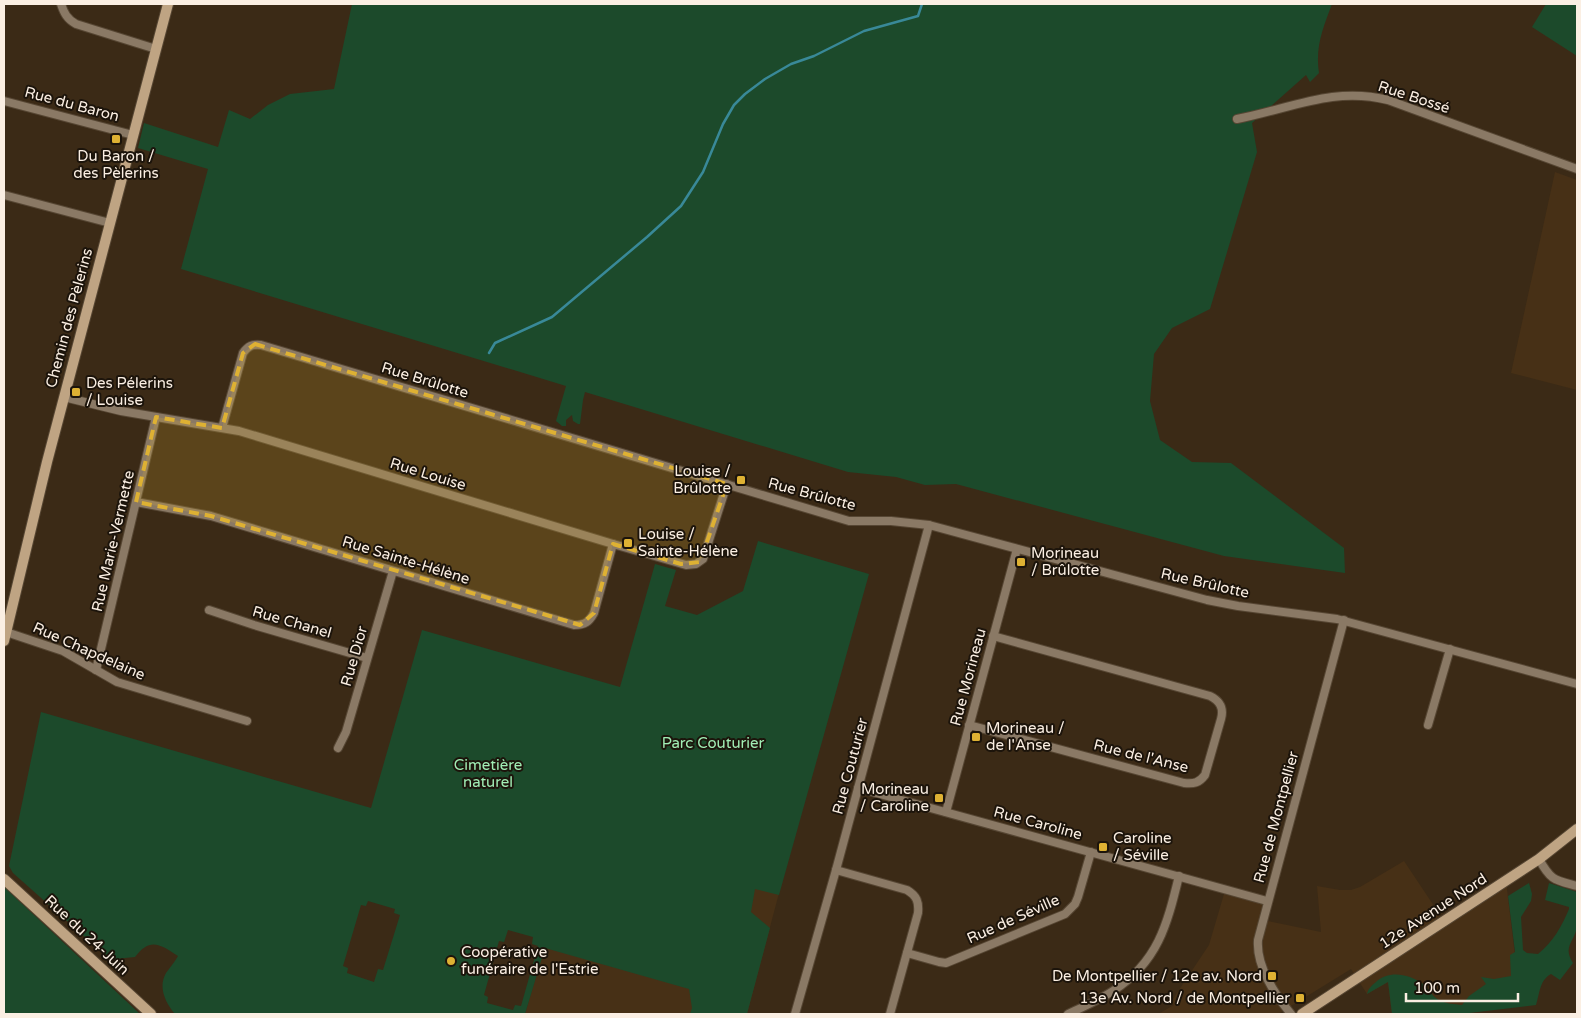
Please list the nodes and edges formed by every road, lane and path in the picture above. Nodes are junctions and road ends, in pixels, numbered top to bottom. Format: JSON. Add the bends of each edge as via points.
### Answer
{"nodes":[{"id":1,"x":61,"y":4,"type":"edge"},
{"id":2,"x":168,"y":4,"type":"edge"},
{"id":3,"x":156,"y":49,"type":"junction"},
{"id":4,"x":4,"y":101,"type":"edge"},
{"id":5,"x":1237,"y":119,"type":"dead end"},
{"id":6,"x":133,"y":135,"type":"junction"},
{"id":7,"x":1577,"y":169,"type":"edge"},
{"id":8,"x":4,"y":195,"type":"edge"},
{"id":9,"x":110,"y":223,"type":"junction"},
{"id":10,"x":64,"y":397,"type":"junction"},
{"id":11,"x":156,"y":418,"type":"junction"},
{"id":12,"x":222,"y":428,"type":"junction"},
{"id":13,"x":727,"y":484,"type":"junction"},
{"id":14,"x":136,"y":502,"type":"junction"},
{"id":15,"x":929,"y":525,"type":"junction"},
{"id":16,"x":613,"y":544,"type":"junction"},
{"id":17,"x":1017,"y":549,"type":"junction"},
{"id":18,"x":393,"y":571,"type":"junction"},
{"id":19,"x":209,"y":610,"type":"dead end"},
{"id":20,"x":1344,"y":620,"type":"junction"},
{"id":21,"x":5,"y":633,"type":"edge"},
{"id":22,"x":993,"y":636,"type":"junction"},
{"id":23,"x":1450,"y":649,"type":"junction"},
{"id":24,"x":367,"y":658,"type":"junction"},
{"id":25,"x":96,"y":670,"type":"junction"},
{"id":26,"x":1577,"y":684,"type":"edge"},
{"id":27,"x":247,"y":721,"type":"dead end"},
{"id":28,"x":969,"y":725,"type":"junction"},
{"id":29,"x":1428,"y":725,"type":"dead end"},
{"id":30,"x":338,"y":748,"type":"dead end"},
{"id":31,"x":858,"y":788,"type":"junction"},
{"id":32,"x":946,"y":812,"type":"junction"},
{"id":33,"x":1577,"y":828,"type":"edge"},
{"id":34,"x":1091,"y":852,"type":"junction"},
{"id":35,"x":1539,"y":859,"type":"junction"},
{"id":36,"x":836,"y":870,"type":"junction"},
{"id":37,"x":1179,"y":876,"type":"junction"},
{"id":38,"x":4,"y":879,"type":"edge"},
{"id":39,"x":1577,"y":886,"type":"edge"},
{"id":40,"x":1267,"y":902,"type":"junction"},
{"id":41,"x":907,"y":953,"type":"junction"},
{"id":42,"x":151,"y":1014,"type":"edge"},
{"id":43,"x":795,"y":1014,"type":"edge"},
{"id":44,"x":890,"y":1014,"type":"edge"},
{"id":45,"x":1068,"y":1014,"type":"edge"},
{"id":46,"x":1291,"y":1014,"type":"edge"},
{"id":47,"x":1302,"y":1014,"type":"edge"}],
"edges":[{"from":1,"to":3,"type":"street","via":[[70,21],[76,24]]},
{"from":2,"to":3,"type":"street","name":"Chemin des Pèlerins"},
{"from":3,"to":6,"type":"street","name":"Chemin des Pèlerins"},
{"from":4,"to":6,"type":"street","name":"Rue du Baron"},
{"from":5,"to":7,"type":"street","name":"Rue Bossé","via":[[1310,100],[1371,96]]},
{"from":6,"to":9,"type":"street","name":"Chemin des Pèlerins"},
{"from":8,"to":9,"type":"street"},
{"from":9,"to":10,"type":"street","name":"Chemin des Pèlerins"},
{"from":10,"to":11,"type":"street","name":"Rue Louise"},
{"from":10,"to":21,"type":"street","name":"Chemin des Pèlerins"},
{"from":11,"to":12,"type":"street","name":"Rue Louise"},
{"from":11,"to":14,"type":"street","name":"Rue Marie-Vermette"},
{"from":12,"to":13,"type":"street","name":"Rue Brûlotte","via":[[243,353],[255,344]]},
{"from":12,"to":16,"type":"street","name":"Rue Louise"},
{"from":13,"to":15,"type":"street","name":"Rue Brûlotte","via":[[849,521]]},
{"from":13,"to":16,"type":"street","name":"Rue Louise","via":[[703,559],[696,564],[681,564]]},
{"from":14,"to":18,"type":"street","name":"Rue Sainte-Hélène","via":[[211,516]]},
{"from":14,"to":25,"type":"street","name":"Rue Marie-Vermette"},
{"from":15,"to":17,"type":"street","name":"Rue Brûlotte"},
{"from":15,"to":31,"type":"street","name":"Rue Couturier"},
{"from":16,"to":18,"type":"street","name":"Rue Sainte-Hélène","via":[[594,613],[590,620],[580,625]]},
{"from":17,"to":20,"type":"street","name":"Rue Brûlotte","via":[[1214,602]]},
{"from":17,"to":22,"type":"street","name":"Rue Morineau"},
{"from":18,"to":24,"type":"street","name":"Rue Dior"},
{"from":19,"to":24,"type":"street","name":"Rue Chanel"},
{"from":20,"to":23,"type":"street","name":"Rue Brûlotte"},
{"from":20,"to":40,"type":"street","name":"Rue de Montpellier"},
{"from":21,"to":25,"type":"street","name":"Rue Chapdelaine","via":[[54,648]]},
{"from":22,"to":28,"type":"street","name":"Rue Morineau"},
{"from":22,"to":28,"type":"street","name":"Rue de l'Anse","via":[[1210,696],[1221,704],[1221,719],[1205,775],[1194,784]]},
{"from":23,"to":26,"type":"street","name":"Rue Brûlotte"},
{"from":23,"to":29,"type":"street"},
{"from":24,"to":30,"type":"street","name":"Rue Dior","via":[[346,732]]},
{"from":25,"to":27,"type":"street","name":"Rue Chapdelaine","via":[[117,682]]},
{"from":28,"to":32,"type":"street","name":"Rue Morineau"},
{"from":31,"to":32,"type":"street","name":"Rue Caroline"},
{"from":31,"to":36,"type":"street","name":"Rue Couturier"},
{"from":32,"to":34,"type":"street","name":"Rue Caroline"},
{"from":33,"to":35,"type":"street","name":"12e Avenue Nord"},
{"from":34,"to":37,"type":"street","name":"Rue Caroline"},
{"from":34,"to":41,"type":"street","name":"Rue de Séville","via":[[1075,904],[1065,914],[946,963]]},
{"from":35,"to":39,"type":"street","via":[[1548,875]]},
{"from":35,"to":47,"type":"street","name":"12e Avenue Nord"},
{"from":36,"to":41,"type":"street","via":[[913,894],[918,913]]},
{"from":36,"to":43,"type":"street","name":"Rue Couturier"},
{"from":37,"to":40,"type":"street","name":"Rue Caroline"},
{"from":37,"to":45,"type":"street","via":[[1166,926],[1145,963],[1120,986]]},
{"from":38,"to":42,"type":"street","name":"Rue du 24-Juin"},
{"from":40,"to":46,"type":"street","name":"Rue de Montpellier","via":[[1258,940],[1258,958],[1278,998]]},
{"from":41,"to":44,"type":"street"}]}
